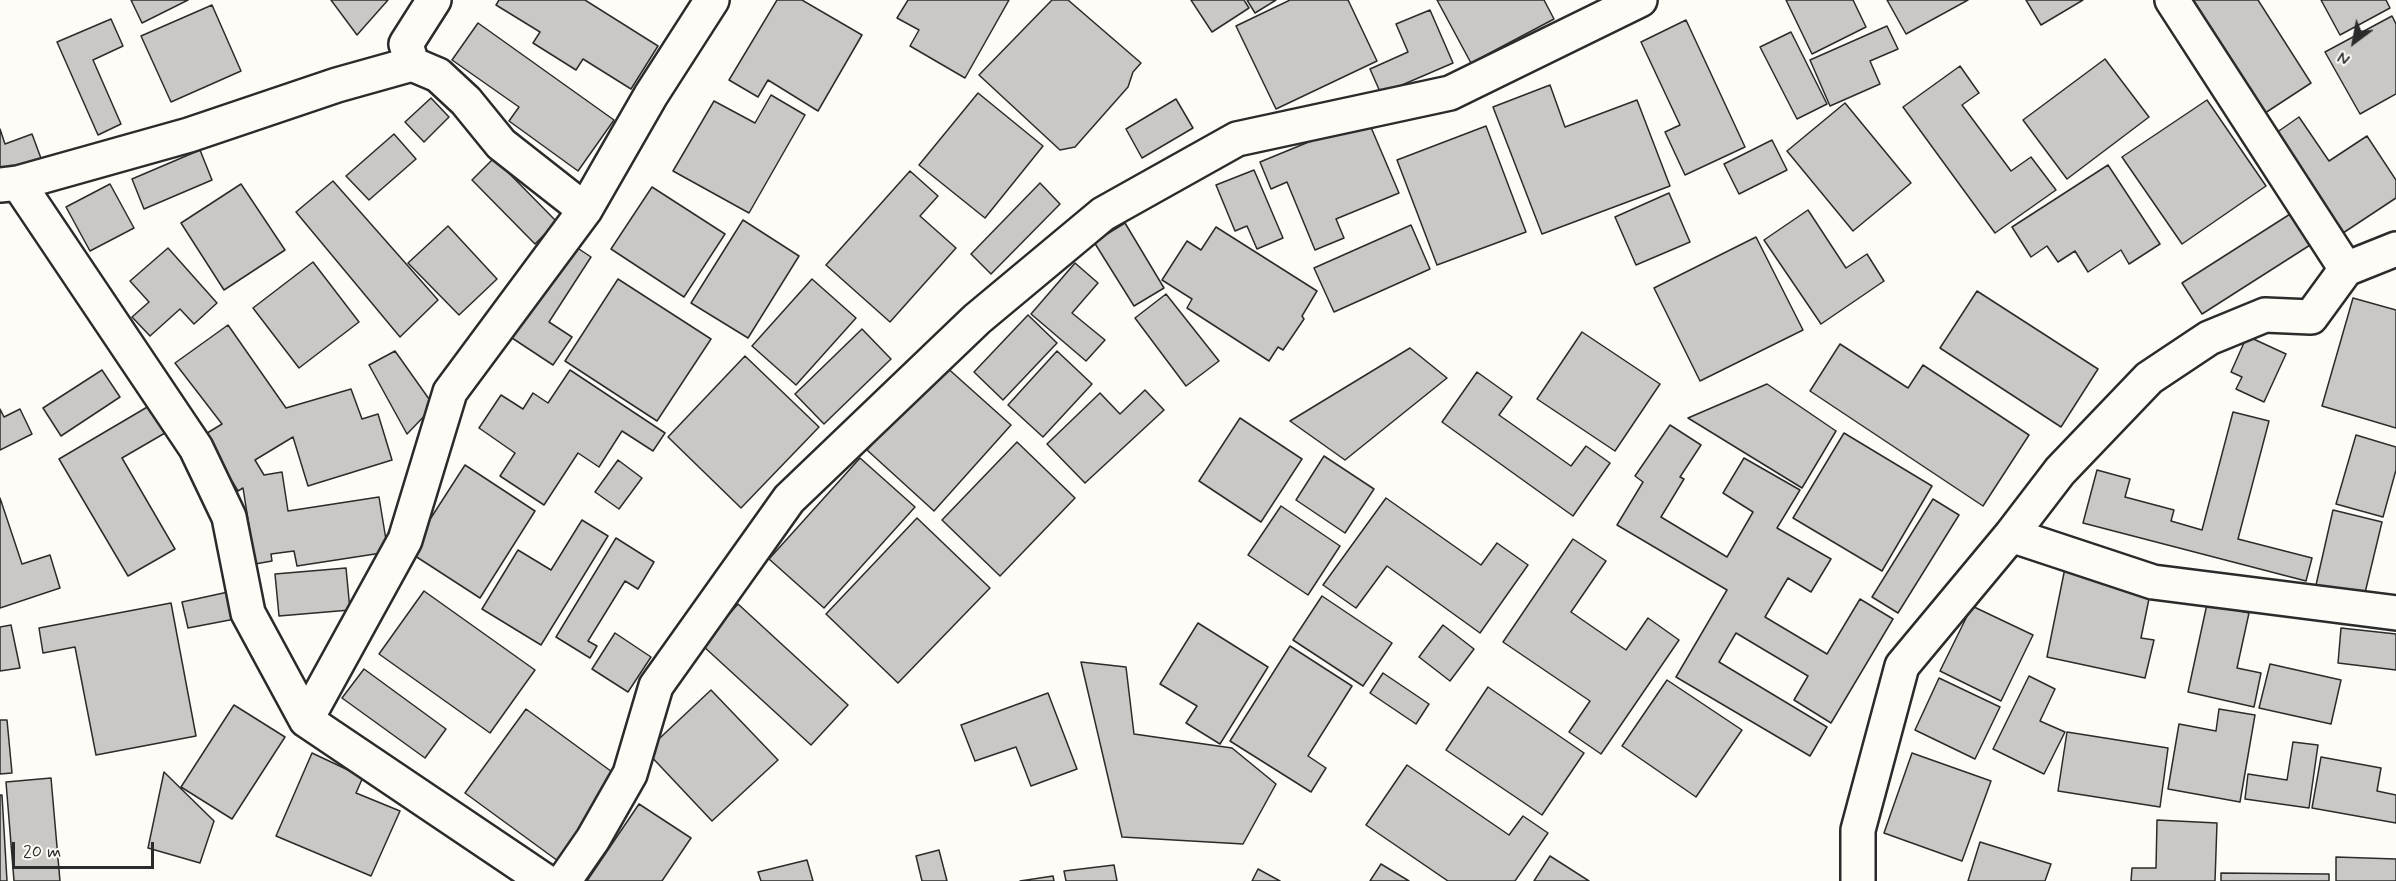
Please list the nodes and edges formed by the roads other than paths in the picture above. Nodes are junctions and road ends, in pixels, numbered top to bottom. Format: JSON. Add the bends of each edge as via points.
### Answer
{"nodes":[{"id":1,"x":434,"y":0,"type":"edge"},
{"id":2,"x":712,"y":0,"type":"edge"},
{"id":3,"x":1640,"y":0,"type":"edge"},
{"id":4,"x":2172,"y":0,"type":"edge"},
{"id":5,"x":412,"y":64,"type":"junction"},
{"id":6,"x":9,"y":184,"type":"edge"},
{"id":7,"x":585,"y":210,"type":"junction"},
{"id":8,"x":2396,"y":249,"type":"edge"},
{"id":9,"x":2346,"y":268,"type":"junction"},
{"id":10,"x":2011,"y":535,"type":"junction"},
{"id":11,"x":2396,"y":613,"type":"edge"},
{"id":12,"x":306,"y":720,"type":"junction"},
{"id":13,"x":545,"y":881,"type":"edge"},
{"id":14,"x":564,"y":881,"type":"edge"},
{"id":15,"x":1858,"y":881,"type":"edge"}],
"edges":[{"from":1,"to":5,"type":"street","via":[[406,44]]},
{"from":2,"to":7,"type":"street","via":[[651,95]]},
{"from":3,"to":14,"type":"street","via":[[1450,93],[1237,139],[1103,214],[977,319],[789,499],[656,686],[630,774]]},
{"from":4,"to":9,"type":"street"},
{"from":5,"to":6,"type":"street","via":[[189,135]]},
{"from":5,"to":7,"type":"street","via":[[438,75],[501,144]]},
{"from":6,"to":12,"type":"street","via":[[196,448],[229,518],[248,613]]},
{"from":7,"to":12,"type":"street","via":[[450,392],[405,540]]},
{"from":8,"to":9,"type":"street"},
{"from":9,"to":10,"type":"street","via":[[2311,317],[2265,315],[2210,338],[2149,378],[2060,471]]},
{"from":10,"to":11,"type":"street","via":[[2153,582]]},
{"from":10,"to":15,"type":"street","via":[[1902,666],[1858,830]]},
{"from":12,"to":13,"type":"street"}]}
